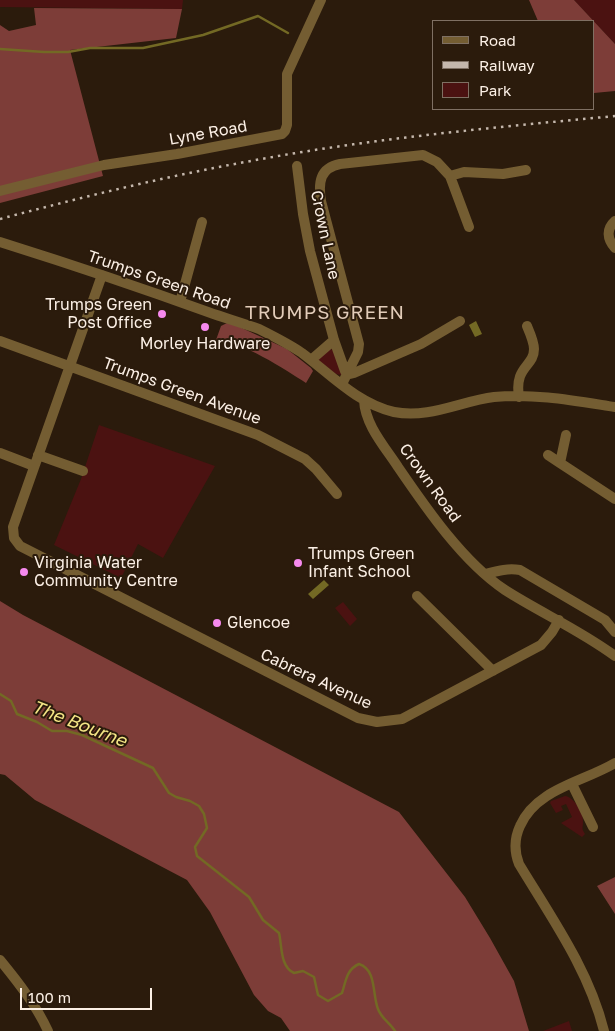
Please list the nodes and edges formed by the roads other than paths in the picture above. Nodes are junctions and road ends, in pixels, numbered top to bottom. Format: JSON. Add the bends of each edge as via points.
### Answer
{"nodes":[{"id":1,"x":321,"y":0,"type":"edge"},
{"id":2,"x":297,"y":166,"type":"dead end"},
{"id":3,"x":526,"y":170,"type":"dead end"},
{"id":4,"x":450,"y":176,"type":"junction"},
{"id":5,"x":0,"y":191,"type":"edge"},
{"id":6,"x":615,"y":221,"type":"edge"},
{"id":7,"x":202,"y":222,"type":"dead end"},
{"id":8,"x":469,"y":227,"type":"dead end"},
{"id":9,"x":0,"y":242,"type":"edge"},
{"id":10,"x":615,"y":248,"type":"edge"},
{"id":11,"x":102,"y":275,"type":"junction"},
{"id":12,"x":180,"y":302,"type":"junction"},
{"id":13,"x":460,"y":321,"type":"dead end"},
{"id":14,"x":527,"y":326,"type":"dead end"},
{"id":15,"x":334,"y":340,"type":"junction"},
{"id":16,"x":0,"y":341,"type":"edge"},
{"id":17,"x":311,"y":360,"type":"junction"},
{"id":18,"x":70,"y":365,"type":"junction"},
{"id":19,"x":347,"y":372,"type":"junction"},
{"id":20,"x":342,"y":384,"type":"junction"},
{"id":21,"x":519,"y":397,"type":"junction"},
{"id":22,"x":364,"y":400,"type":"junction"},
{"id":23,"x":615,"y":407,"type":"edge"},
{"id":24,"x":566,"y":435,"type":"dead end"},
{"id":25,"x":0,"y":454,"type":"edge"},
{"id":26,"x":38,"y":455,"type":"junction"},
{"id":27,"x":548,"y":455,"type":"dead end"},
{"id":28,"x":560,"y":463,"type":"junction"},
{"id":29,"x":34,"y":466,"type":"junction"},
{"id":30,"x":83,"y":471,"type":"dead end"},
{"id":31,"x":337,"y":494,"type":"dead end"},
{"id":32,"x":615,"y":499,"type":"edge"},
{"id":33,"x":485,"y":574,"type":"junction"},
{"id":34,"x":417,"y":596,"type":"dead end"},
{"id":35,"x":559,"y":620,"type":"junction"},
{"id":36,"x":615,"y":632,"type":"edge"},
{"id":37,"x":615,"y":656,"type":"edge"},
{"id":38,"x":494,"y":671,"type":"junction"},
{"id":39,"x":615,"y":763,"type":"edge"},
{"id":40,"x":572,"y":784,"type":"junction"},
{"id":41,"x":593,"y":827,"type":"dead end"},
{"id":42,"x":0,"y":960,"type":"edge"},
{"id":43,"x":48,"y":1031,"type":"edge"},
{"id":44,"x":604,"y":1031,"type":"edge"}],
"edges":[{"from":1,"to":5,"type":"street","name":"Lyne Road","via":[[288,74],[287,125],[282,134],[104,165]]},
{"from":2,"to":15,"type":"street","name":"Crown Lane","via":[[304,225]]},
{"from":3,"to":4,"type":"street","via":[[503,174],[464,172]]},
{"from":4,"to":8,"type":"street"},
{"from":4,"to":19,"type":"street","via":[[437,162],[423,155],[340,164],[327,168],[324,173],[320,183],[321,201],[359,344]]},
{"from":6,"to":10,"type":"street","via":[[608,232]]},
{"from":7,"to":12,"type":"street"},
{"from":9,"to":11,"type":"street","name":"Trumps Green Road"},
{"from":11,"to":12,"type":"street","name":"Trumps Green Road"},
{"from":11,"to":18,"type":"street","name":"Cabrera Avenue"},
{"from":12,"to":17,"type":"street","name":"Trumps Green Road","via":[[259,330]]},
{"from":13,"to":19,"type":"street","via":[[421,344],[354,373]]},
{"from":14,"to":21,"type":"street","via":[[534,349],[519,376]]},
{"from":15,"to":17,"type":"street"},
{"from":15,"to":19,"type":"street","name":"Crown Lane"},
{"from":16,"to":18,"type":"street","name":"Trumps Green Avenue"},
{"from":17,"to":20,"type":"street","name":"Trumps Green Road"},
{"from":18,"to":26,"type":"street","name":"Cabrera Avenue"},
{"from":18,"to":31,"type":"street","name":"Trumps Green Avenue","via":[[264,438],[305,460]]},
{"from":19,"to":20,"type":"street"},
{"from":20,"to":22,"type":"street","name":"Trumps Green Road"},
{"from":21,"to":22,"type":"street","name":"Trumps Green Road","via":[[492,398],[422,412],[396,412]]},
{"from":21,"to":23,"type":"street","name":"Trumps Green Road"},
{"from":22,"to":33,"type":"street","name":"Crown Road","via":[[371,426],[422,502]]},
{"from":24,"to":28,"type":"street"},
{"from":25,"to":29,"type":"street"},
{"from":26,"to":29,"type":"street","name":"Cabrera Avenue"},
{"from":26,"to":30,"type":"street"},
{"from":27,"to":28,"type":"street"},
{"from":28,"to":32,"type":"street"},
{"from":29,"to":38,"type":"street","name":"Cabrera Avenue","via":[[12,527],[20,546],[358,718],[402,719]]},
{"from":33,"to":35,"type":"street","name":"Crown Road","via":[[504,589]]},
{"from":33,"to":36,"type":"street","via":[[520,570],[605,620]]},
{"from":34,"to":38,"type":"street"},
{"from":35,"to":37,"type":"street","name":"Crown Road"},
{"from":35,"to":38,"type":"street","name":"Cabrera Avenue","via":[[540,645]]},
{"from":39,"to":40,"type":"street"},
{"from":40,"to":41,"type":"street"},
{"from":40,"to":44,"type":"street","via":[[546,796],[529,810],[517,831],[515,849],[520,864],[584,975]]},
{"from":42,"to":43,"type":"street","via":[[27,994]]}]}
